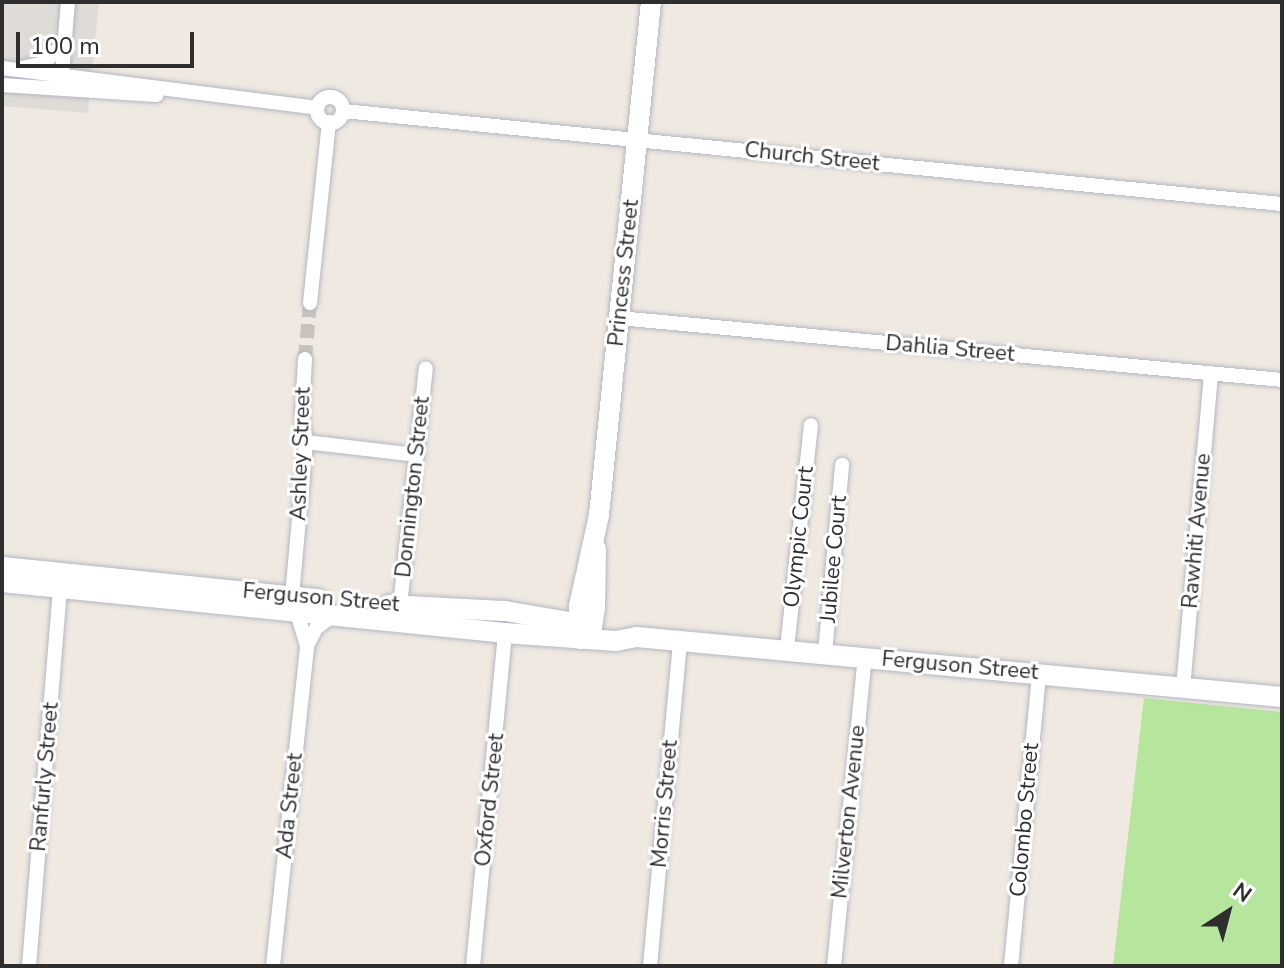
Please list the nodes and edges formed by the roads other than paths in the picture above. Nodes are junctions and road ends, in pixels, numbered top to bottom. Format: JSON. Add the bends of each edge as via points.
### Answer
{"nodes":[{"id":1,"x":68,"y":2,"type":"edge"},
{"id":2,"x":651,"y":2,"type":"edge"},
{"id":3,"x":64,"y":43,"type":"junction"},
{"id":4,"x":2,"y":68,"type":"edge"},
{"id":5,"x":61,"y":83,"type":"junction"},
{"id":6,"x":2,"y":85,"type":"edge"},
{"id":7,"x":317,"y":108,"type":"junction"},
{"id":8,"x":343,"y":111,"type":"junction"},
{"id":9,"x":329,"y":122,"type":"junction"},
{"id":10,"x":636,"y":140,"type":"junction"},
{"id":11,"x":1282,"y":204,"type":"edge"},
{"id":12,"x":310,"y":303,"type":"tunnel mouth"},
{"id":13,"x":619,"y":318,"type":"junction"},
{"id":14,"x":305,"y":359,"type":"tunnel mouth"},
{"id":15,"x":426,"y":368,"type":"dead end"},
{"id":16,"x":1211,"y":373,"type":"junction"},
{"id":17,"x":1282,"y":380,"type":"edge"},
{"id":18,"x":811,"y":425,"type":"dead end"},
{"id":19,"x":306,"y":442,"type":"junction"},
{"id":20,"x":417,"y":455,"type":"junction"},
{"id":21,"x":842,"y":465,"type":"dead end"},
{"id":22,"x":2,"y":567,"type":"edge"},
{"id":23,"x":2,"y":582,"type":"edge"},
{"id":24,"x":60,"y":588,"type":"junction"},
{"id":25,"x":295,"y":603,"type":"junction"},
{"id":26,"x":400,"y":606,"type":"junction"},
{"id":27,"x":335,"y":614,"type":"junction"},
{"id":28,"x":583,"y":628,"type":"junction"},
{"id":29,"x":505,"y":633,"type":"junction"},
{"id":30,"x":680,"y":641,"type":"junction"},
{"id":31,"x":307,"y":646,"type":"junction"},
{"id":32,"x":787,"y":649,"type":"junction"},
{"id":33,"x":825,"y":653,"type":"junction"},
{"id":34,"x":865,"y":657,"type":"junction"},
{"id":35,"x":1039,"y":674,"type":"junction"},
{"id":36,"x":1183,"y":688,"type":"junction"},
{"id":37,"x":1282,"y":697,"type":"edge"},
{"id":38,"x":29,"y":966,"type":"edge"},
{"id":39,"x":273,"y":966,"type":"edge"},
{"id":40,"x":473,"y":966,"type":"edge"},
{"id":41,"x":650,"y":966,"type":"edge"},
{"id":42,"x":834,"y":966,"type":"edge"},
{"id":43,"x":1011,"y":966,"type":"edge"}],
"edges":[{"from":1,"to":3,"type":"street"},
{"from":2,"to":10,"type":"main road","name":"Princess Street"},
{"from":3,"to":4,"type":"street","via":[[44,63]]},
{"from":3,"to":5,"type":"street"},
{"from":4,"to":5,"type":"street"},
{"from":5,"to":6,"type":"street"},
{"from":5,"to":7,"type":"street","via":[[137,97],[173,93]]},
{"from":7,"to":8,"type":"street","name":"Church Street","via":[[331,97]]},
{"from":7,"to":9,"type":"street"},
{"from":8,"to":9,"type":"street"},
{"from":8,"to":10,"type":"street","name":"Church Street"},
{"from":9,"to":12,"type":"street"},
{"from":10,"to":11,"type":"street","name":"Church Street"},
{"from":10,"to":13,"type":"main road","name":"Princess Street"},
{"from":13,"to":16,"type":"street","name":"Dahlia Street"},
{"from":13,"to":28,"type":"main road","name":"Princess Street","via":[[595,545],[599,570]]},
{"from":14,"to":19,"type":"street","name":"Ashley Street"},
{"from":15,"to":20,"type":"street","name":"Donnington Street"},
{"from":16,"to":17,"type":"street","name":"Dahlia Street"},
{"from":16,"to":36,"type":"street","name":"Rawhiti Avenue"},
{"from":18,"to":32,"type":"street","name":"Olympic Court"},
{"from":19,"to":20,"type":"street"},
{"from":19,"to":25,"type":"street","name":"Ashley Street"},
{"from":20,"to":26,"type":"street","name":"Donnington Street"},
{"from":21,"to":33,"type":"street","name":"Jubilee Court"},
{"from":22,"to":25,"type":"main road","name":"Ferguson Street"},
{"from":23,"to":24,"type":"main road","name":"Ferguson Street"},
{"from":24,"to":25,"type":"main road","name":"Ferguson Street"},
{"from":24,"to":38,"type":"street","name":"Ranfurly Street"},
{"from":25,"to":26,"type":"main road","name":"Ferguson Street"},
{"from":25,"to":27,"type":"main road","name":"Ferguson Street"},
{"from":25,"to":31,"type":"street","name":"Ada Street"},
{"from":26,"to":28,"type":"main road","name":"Ferguson Street"},
{"from":27,"to":29,"type":"main road","name":"Ferguson Street"},
{"from":27,"to":31,"type":"street","via":[[316,628]]},
{"from":28,"to":29,"type":"main road","name":"Ferguson Street"},
{"from":28,"to":30,"type":"main road","name":"Ferguson Street"},
{"from":29,"to":40,"type":"street","name":"Oxford Street"},
{"from":30,"to":32,"type":"main road","name":"Ferguson Street"},
{"from":30,"to":41,"type":"street","name":"Morris Street"},
{"from":31,"to":39,"type":"street","name":"Ada Street"},
{"from":32,"to":33,"type":"main road","name":"Ferguson Street"},
{"from":33,"to":34,"type":"main road","name":"Ferguson Street"},
{"from":34,"to":35,"type":"main road","name":"Ferguson Street"},
{"from":34,"to":42,"type":"street","name":"Milverton Avenue"},
{"from":35,"to":36,"type":"main road","name":"Ferguson Street"},
{"from":35,"to":43,"type":"street","name":"Colombo Street"},
{"from":36,"to":37,"type":"main road","name":"Ferguson Street"}]}
